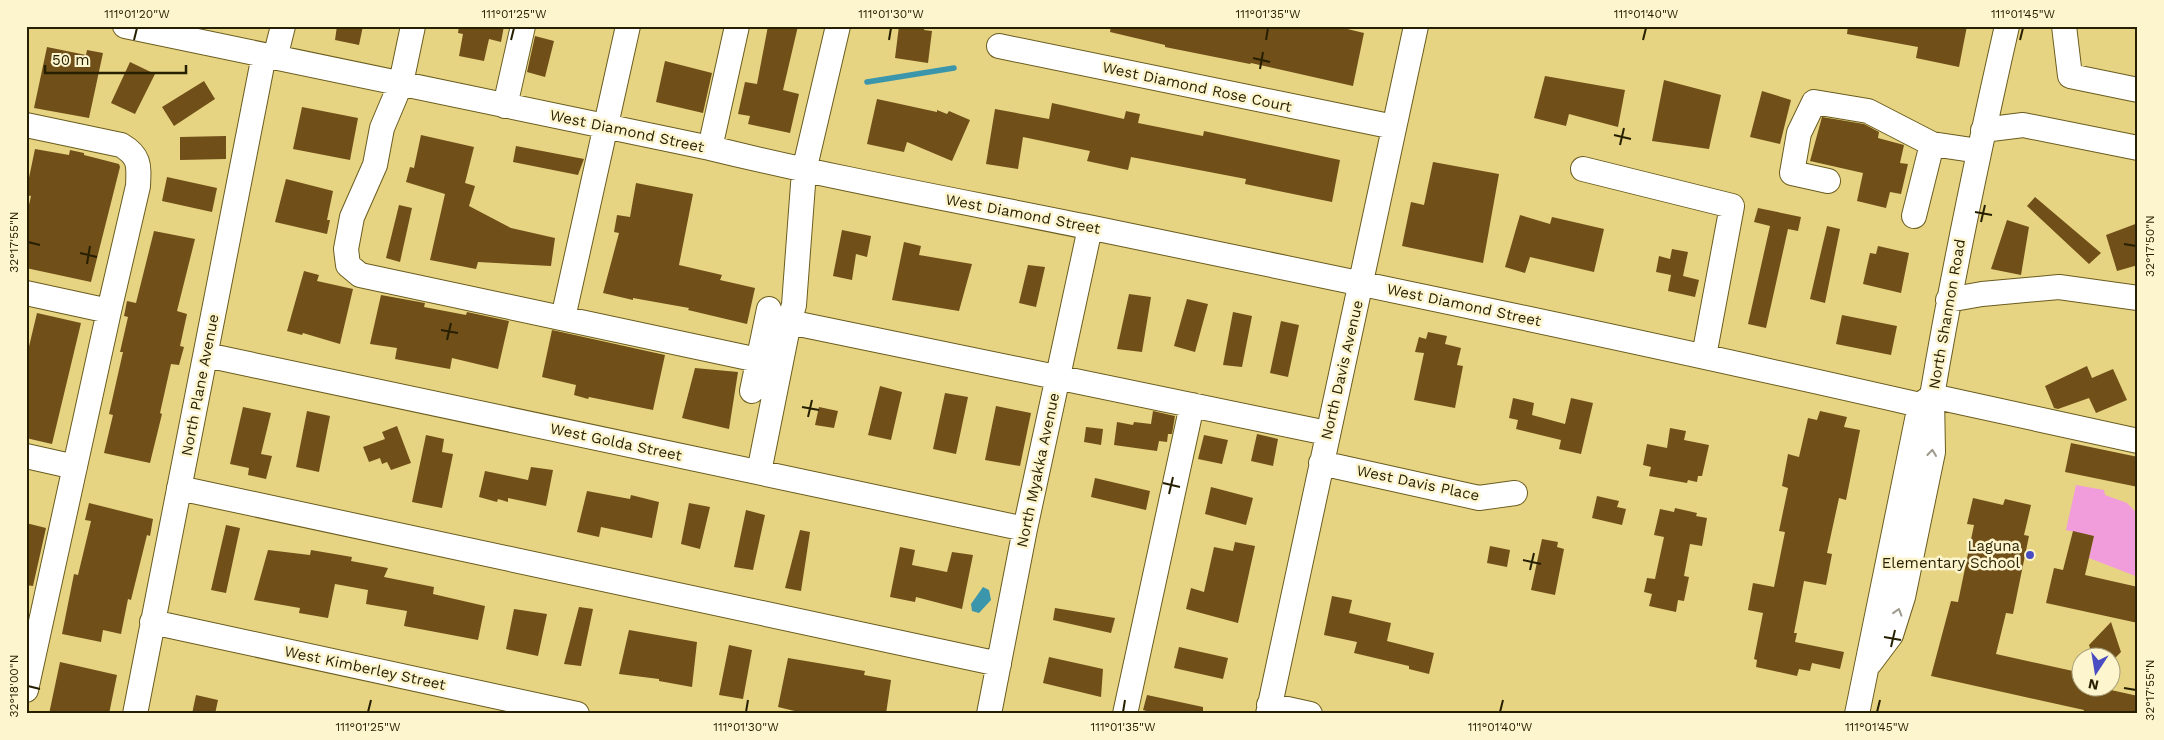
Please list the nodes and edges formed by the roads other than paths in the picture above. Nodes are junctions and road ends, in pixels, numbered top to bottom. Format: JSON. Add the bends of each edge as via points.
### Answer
{"nodes":[{"id":1,"x":125,"y":26,"type":"edge"},
{"id":2,"x":283,"y":26,"type":"edge"},
{"id":3,"x":413,"y":26,"type":"edge"},
{"id":4,"x":523,"y":26,"type":"edge"},
{"id":5,"x":628,"y":26,"type":"edge"},
{"id":6,"x":737,"y":26,"type":"edge"},
{"id":7,"x":838,"y":26,"type":"edge"},
{"id":8,"x":1416,"y":26,"type":"edge"},
{"id":9,"x":2007,"y":26,"type":"edge"},
{"id":10,"x":2064,"y":26,"type":"edge"},
{"id":11,"x":159,"y":30,"type":"edge"},
{"id":12,"x":999,"y":46,"type":"dead end"},
{"id":13,"x":270,"y":56,"type":"junction"},
{"id":14,"x":401,"y":83,"type":"junction"},
{"id":15,"x":2138,"y":90,"type":"edge"},
{"id":16,"x":505,"y":106,"type":"junction"},
{"id":17,"x":26,"y":125,"type":"edge"},
{"id":18,"x":606,"y":127,"type":"junction"},
{"id":19,"x":1394,"y":127,"type":"junction"},
{"id":20,"x":1981,"y":140,"type":"junction"},
{"id":21,"x":1932,"y":144,"type":"junction"},
{"id":22,"x":710,"y":148,"type":"junction"},
{"id":23,"x":2138,"y":148,"type":"edge"},
{"id":24,"x":1583,"y":169,"type":"dead end"},
{"id":25,"x":804,"y":171,"type":"junction"},
{"id":26,"x":1828,"y":181,"type":"dead end"},
{"id":27,"x":1914,"y":216,"type":"dead end"},
{"id":28,"x":1090,"y":228,"type":"junction"},
{"id":29,"x":1361,"y":284,"type":"junction"},
{"id":30,"x":26,"y":293,"type":"edge"},
{"id":31,"x":2138,"y":298,"type":"edge"},
{"id":32,"x":1948,"y":300,"type":"junction"},
{"id":33,"x":769,"y":308,"type":"dead end"},
{"id":34,"x":109,"y":311,"type":"junction"},
{"id":35,"x":563,"y":318,"type":"junction"},
{"id":36,"x":790,"y":322,"type":"junction"},
{"id":37,"x":206,"y":355,"type":"junction"},
{"id":38,"x":1704,"y":356,"type":"junction"},
{"id":39,"x":758,"y":360,"type":"junction"},
{"id":40,"x":1058,"y":377,"type":"junction"},
{"id":41,"x":752,"y":390,"type":"dead end"},
{"id":42,"x":1926,"y":400,"type":"junction"},
{"id":43,"x":1192,"y":405,"type":"junction"},
{"id":44,"x":1327,"y":433,"type":"junction"},
{"id":45,"x":2138,"y":441,"type":"edge"},
{"id":46,"x":26,"y":456,"type":"edge"},
{"id":47,"x":1322,"y":463,"type":"junction"},
{"id":48,"x":75,"y":467,"type":"junction"},
{"id":49,"x":759,"y":472,"type":"junction"},
{"id":50,"x":179,"y":488,"type":"junction"},
{"id":51,"x":1515,"y":493,"type":"dead end"},
{"id":52,"x":1026,"y":529,"type":"junction"},
{"id":53,"x":152,"y":622,"type":"junction"},
{"id":54,"x":999,"y":664,"type":"junction"},
{"id":55,"x":26,"y":690,"type":"edge"},
{"id":56,"x":1268,"y":709,"type":"edge"},
{"id":57,"x":135,"y":714,"type":"edge"},
{"id":58,"x":577,"y":714,"type":"edge"},
{"id":59,"x":989,"y":714,"type":"edge"},
{"id":60,"x":1125,"y":714,"type":"edge"},
{"id":61,"x":1310,"y":714,"type":"edge"},
{"id":62,"x":1857,"y":714,"type":"edge"}],
"edges":[{"from":1,"to":11,"type":"street","name":"West Diamond Street"},
{"from":2,"to":13,"type":"street","name":"North Plane Avenue"},
{"from":3,"to":14,"type":"street"},
{"from":4,"to":16,"type":"street"},
{"from":5,"to":18,"type":"street"},
{"from":6,"to":22,"type":"street"},
{"from":7,"to":25,"type":"street"},
{"from":8,"to":19,"type":"street","name":"North Davis Avenue"},
{"from":9,"to":20,"type":"street","name":"North Shannon Road"},
{"from":10,"to":15,"type":"street","via":[[2070,76]]},
{"from":11,"to":13,"type":"street","name":"West Diamond Street"},
{"from":12,"to":19,"type":"street","name":"West Diamond Rose Court"},
{"from":13,"to":14,"type":"street","name":"West Diamond Street"},
{"from":13,"to":37,"type":"street","name":"North Plane Avenue"},
{"from":14,"to":16,"type":"street","name":"West Diamond Street"},
{"from":14,"to":35,"type":"street","via":[[382,128],[375,166],[352,217],[346,249],[348,265],[360,276]]},
{"from":16,"to":18,"type":"street","name":"West Diamond Street"},
{"from":17,"to":34,"type":"street","via":[[121,145],[133,152],[139,167],[138,186]]},
{"from":18,"to":22,"type":"street","name":"West Diamond Street"},
{"from":18,"to":35,"type":"street"},
{"from":19,"to":29,"type":"street","name":"North Davis Avenue"},
{"from":20,"to":21,"type":"street"},
{"from":20,"to":23,"type":"street","via":[[2023,125]]},
{"from":20,"to":32,"type":"street","name":"North Shannon Road"},
{"from":21,"to":26,"type":"street","via":[[1868,111],[1814,102],[1800,133],[1792,173]]},
{"from":21,"to":27,"type":"street"},
{"from":22,"to":25,"type":"street","name":"West Diamond Street"},
{"from":24,"to":38,"type":"street","via":[[1732,206]]},
{"from":25,"to":28,"type":"street","name":"West Diamond Street"},
{"from":25,"to":36,"type":"street"},
{"from":28,"to":29,"type":"street","name":"West Diamond Street"},
{"from":28,"to":40,"type":"street","name":"North Myakka Avenue"},
{"from":29,"to":38,"type":"street","name":"West Diamond Street"},
{"from":29,"to":44,"type":"street","name":"North Davis Avenue"},
{"from":30,"to":34,"type":"street"},
{"from":31,"to":32,"type":"street","via":[[2059,288]]},
{"from":32,"to":42,"type":"street","name":"North Shannon Road"},
{"from":33,"to":39,"type":"street"},
{"from":34,"to":48,"type":"street"},
{"from":35,"to":39,"type":"street"},
{"from":36,"to":40,"type":"street"},
{"from":36,"to":49,"type":"street"},
{"from":37,"to":49,"type":"street","name":"West Golda Street"},
{"from":37,"to":50,"type":"street","name":"North Plane Avenue"},
{"from":38,"to":42,"type":"street","name":"West Diamond Street"},
{"from":39,"to":41,"type":"street"},
{"from":40,"to":43,"type":"street"},
{"from":40,"to":52,"type":"street","name":"North Myakka Avenue"},
{"from":42,"to":45,"type":"street","name":"West Diamond Street"},
{"from":42,"to":62,"type":"street","name":"North Shannon Road","via":[[1933,452],[1903,597],[1891,635],[1866,669]]},
{"from":43,"to":44,"type":"street"},
{"from":43,"to":60,"type":"street"},
{"from":44,"to":47,"type":"street","name":"North Davis Avenue"},
{"from":46,"to":48,"type":"street"},
{"from":47,"to":51,"type":"street","name":"West Davis Place","via":[[1479,498]]},
{"from":47,"to":56,"type":"street","name":"North Davis Avenue"},
{"from":48,"to":55,"type":"street"},
{"from":49,"to":52,"type":"street","name":"West Golda Street"},
{"from":50,"to":53,"type":"street","name":"North Plane Avenue"},
{"from":50,"to":54,"type":"street"},
{"from":52,"to":54,"type":"street","name":"North Myakka Avenue"},
{"from":53,"to":57,"type":"street","name":"North Plane Avenue"},
{"from":53,"to":58,"type":"street","name":"West Kimberley Street"},
{"from":54,"to":59,"type":"street","name":"North Myakka Avenue"},
{"from":56,"to":61,"type":"street"}]}
